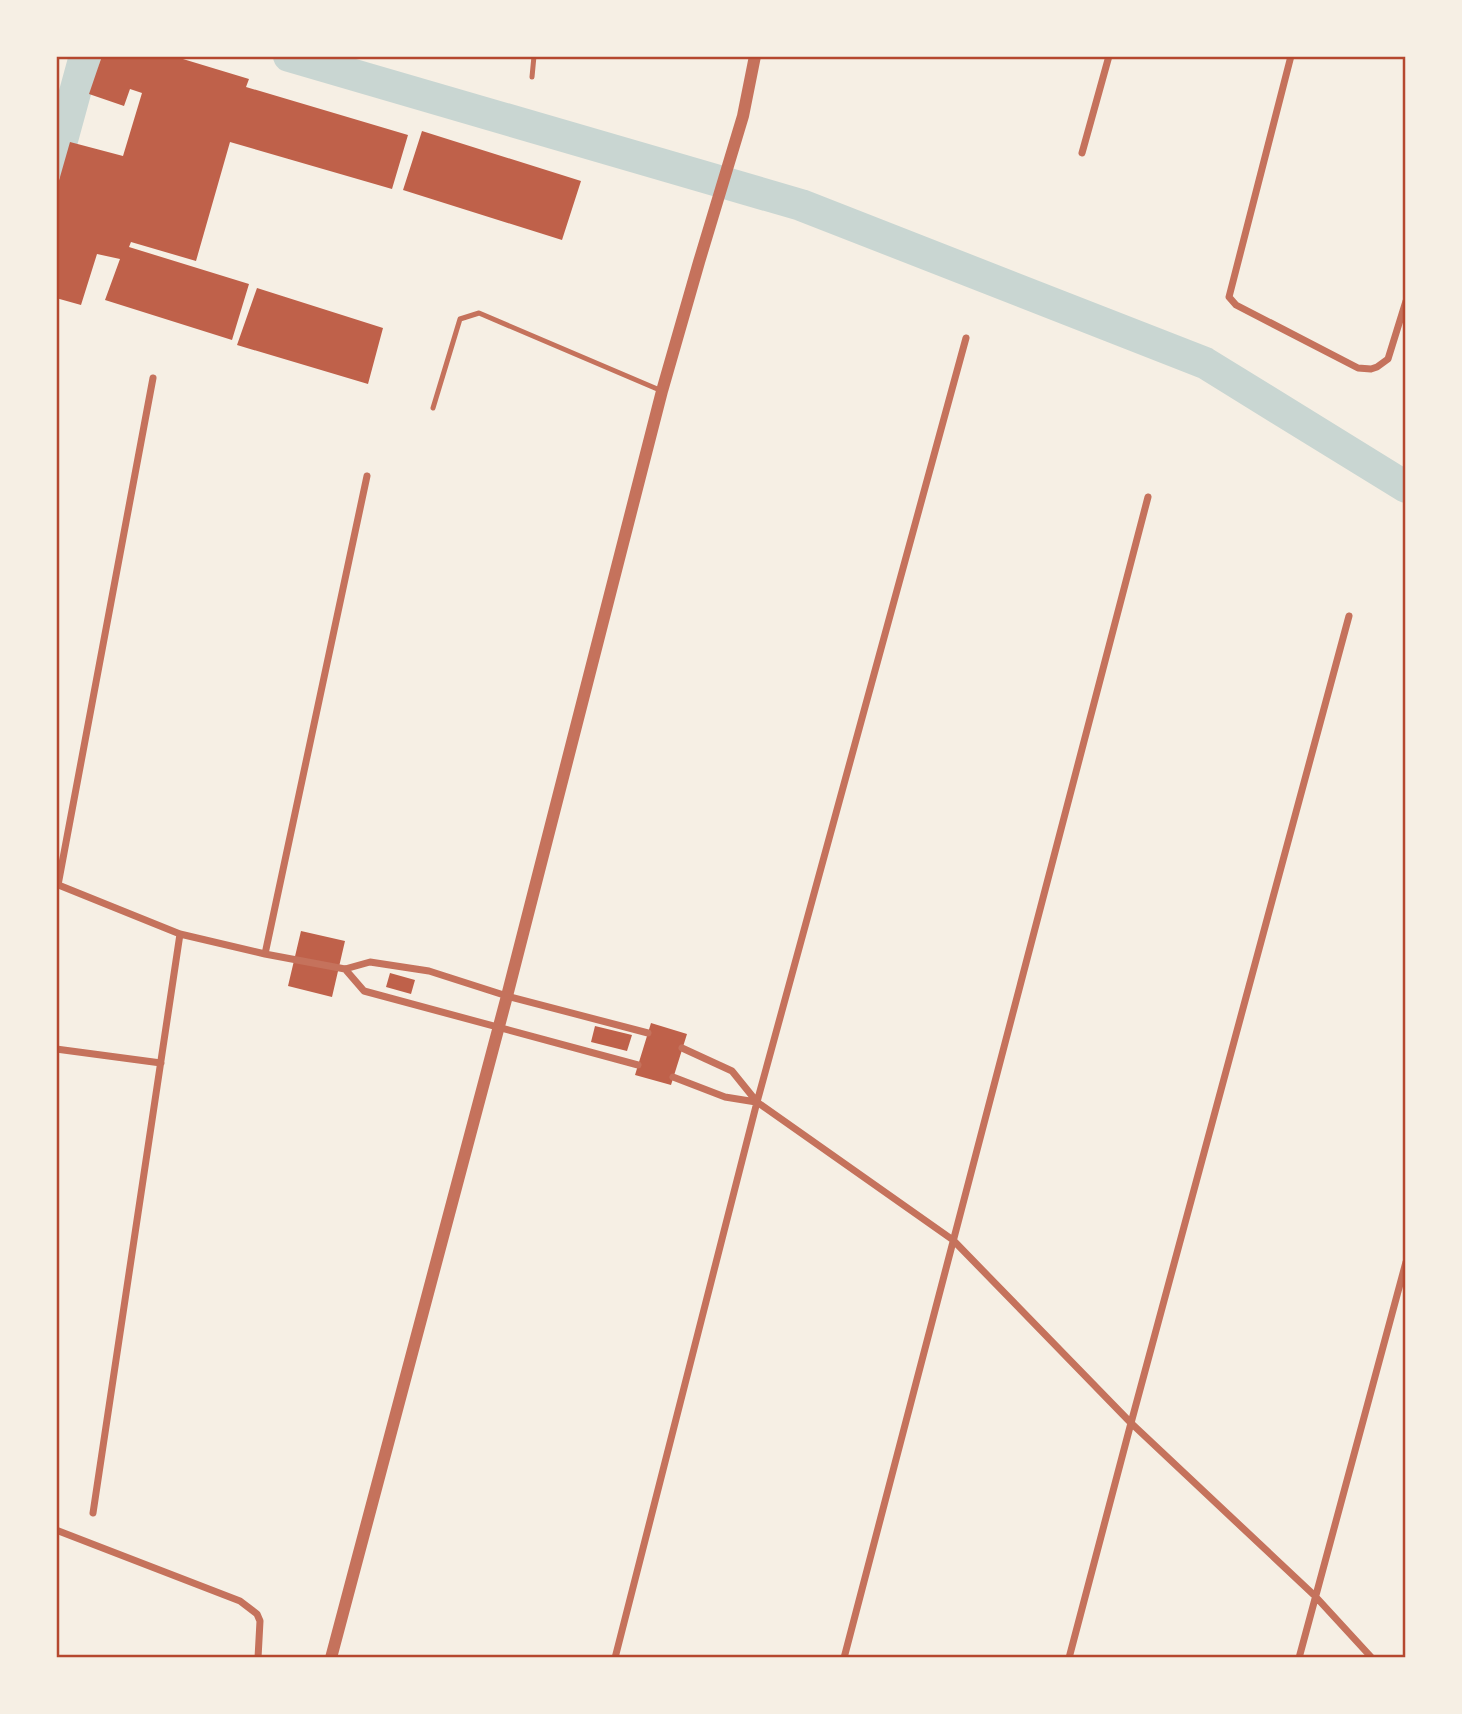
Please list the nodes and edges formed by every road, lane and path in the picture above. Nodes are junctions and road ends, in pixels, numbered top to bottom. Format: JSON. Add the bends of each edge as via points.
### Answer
{"nodes":[{"id":1,"x":534,"y":56,"type":"edge"},
{"id":2,"x":755,"y":56,"type":"edge"},
{"id":3,"x":1109,"y":56,"type":"edge"},
{"id":4,"x":1291,"y":56,"type":"edge"},
{"id":5,"x":532,"y":77,"type":"dead end"},
{"id":6,"x":1082,"y":153,"type":"dead end"},
{"id":7,"x":1406,"y":301,"type":"edge"},
{"id":8,"x":966,"y":338,"type":"dead end"},
{"id":9,"x":153,"y":378,"type":"dead end"},
{"id":10,"x":662,"y":390,"type":"junction"},
{"id":11,"x":433,"y":408,"type":"dead end"},
{"id":12,"x":367,"y":476,"type":"dead end"},
{"id":13,"x":1148,"y":497,"type":"dead end"},
{"id":14,"x":1349,"y":616,"type":"dead end"},
{"id":15,"x":57,"y":884,"type":"edge"},
{"id":16,"x":180,"y":934,"type":"junction"},
{"id":17,"x":265,"y":954,"type":"junction"},
{"id":18,"x":345,"y":969,"type":"junction"},
{"id":19,"x":507,"y":996,"type":"junction"},
{"id":20,"x":499,"y":1027,"type":"junction"},
{"id":21,"x":648,"y":1033,"type":"dead end"},
{"id":22,"x":682,"y":1048,"type":"dead end"},
{"id":23,"x":56,"y":1049,"type":"edge"},
{"id":24,"x":161,"y":1063,"type":"junction"},
{"id":25,"x":638,"y":1065,"type":"dead end"},
{"id":26,"x":673,"y":1077,"type":"dead end"},
{"id":27,"x":757,"y":1102,"type":"junction"},
{"id":28,"x":953,"y":1240,"type":"junction"},
{"id":29,"x":1406,"y":1262,"type":"edge"},
{"id":30,"x":1130,"y":1423,"type":"junction"},
{"id":31,"x":93,"y":1513,"type":"dead end"},
{"id":32,"x":56,"y":1530,"type":"edge"},
{"id":33,"x":1315,"y":1596,"type":"junction"},
{"id":34,"x":258,"y":1658,"type":"edge"},
{"id":35,"x":331,"y":1658,"type":"edge"},
{"id":36,"x":615,"y":1658,"type":"edge"},
{"id":37,"x":844,"y":1658,"type":"edge"},
{"id":38,"x":1069,"y":1658,"type":"edge"},
{"id":39,"x":1299,"y":1658,"type":"edge"},
{"id":40,"x":1373,"y":1658,"type":"edge"}],
"edges":[{"from":1,"to":5,"type":"lane"},
{"from":2,"to":10,"type":"street","via":[[743,116]]},
{"from":3,"to":6,"type":"street"},
{"from":4,"to":7,"type":"street","via":[[1229,297],[1236,305],[1358,368],[1371,369],[1388,359]]},
{"from":8,"to":27,"type":"street"},
{"from":9,"to":15,"type":"street"},
{"from":10,"to":11,"type":"lane","via":[[479,313],[460,318]]},
{"from":10,"to":19,"type":"street"},
{"from":12,"to":17,"type":"street"},
{"from":13,"to":28,"type":"street"},
{"from":14,"to":30,"type":"street"},
{"from":15,"to":16,"type":"street"},
{"from":16,"to":17,"type":"street"},
{"from":16,"to":24,"type":"street"},
{"from":17,"to":18,"type":"street"},
{"from":18,"to":19,"type":"street","via":[[370,962],[429,971]]},
{"from":18,"to":20,"type":"street","via":[[364,991]]},
{"from":19,"to":20,"type":"street"},
{"from":19,"to":21,"type":"street"},
{"from":20,"to":25,"type":"street"},
{"from":20,"to":35,"type":"street"},
{"from":22,"to":27,"type":"street","via":[[732,1071]]},
{"from":23,"to":24,"type":"street"},
{"from":24,"to":31,"type":"street"},
{"from":26,"to":27,"type":"street","via":[[725,1097]]},
{"from":27,"to":28,"type":"street"},
{"from":27,"to":36,"type":"street"},
{"from":28,"to":30,"type":"street"},
{"from":28,"to":37,"type":"street"},
{"from":29,"to":33,"type":"street"},
{"from":30,"to":33,"type":"street"},
{"from":30,"to":38,"type":"street"},
{"from":32,"to":34,"type":"street","via":[[240,1601],[260,1621]]},
{"from":33,"to":39,"type":"street"},
{"from":33,"to":40,"type":"street"}]}
